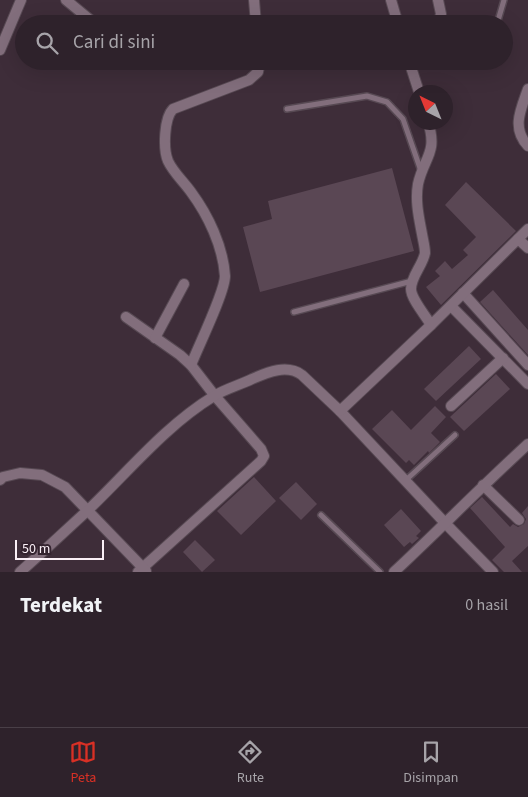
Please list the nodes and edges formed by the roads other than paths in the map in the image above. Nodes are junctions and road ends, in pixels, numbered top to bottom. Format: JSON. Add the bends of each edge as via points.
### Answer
{"nodes":[{"id":1,"x":21,"y":0,"type":"edge"},
{"id":2,"x":66,"y":0,"type":"edge"},
{"id":3,"x":254,"y":0,"type":"edge"},
{"id":4,"x":391,"y":0,"type":"edge"},
{"id":5,"x":438,"y":0,"type":"edge"},
{"id":6,"x":504,"y":0,"type":"edge"},
{"id":7,"x":84,"y":15,"type":"edge"},
{"id":8,"x":255,"y":15,"type":"edge"},
{"id":9,"x":395,"y":15,"type":"edge"},
{"id":10,"x":441,"y":15,"type":"edge"},
{"id":11,"x":500,"y":15,"type":"edge"},
{"id":12,"x":0,"y":50,"type":"edge"},
{"id":13,"x":258,"y":70,"type":"edge"},
{"id":14,"x":412,"y":70,"type":"edge"},
{"id":15,"x":417,"y":85,"type":"edge"},
{"id":16,"x":528,"y":89,"type":"edge"},
{"id":17,"x":288,"y":109,"type":"dead end"},
{"id":18,"x":430,"y":130,"type":"edge"},
{"id":19,"x":528,"y":146,"type":"edge"},
{"id":20,"x":421,"y":172,"type":"junction"},
{"id":21,"x":528,"y":229,"type":"edge"},
{"id":22,"x":518,"y":239,"type":"junction"},
{"id":23,"x":528,"y":248,"type":"edge"},
{"id":24,"x":413,"y":281,"type":"junction"},
{"id":25,"x":184,"y":284,"type":"dead end"},
{"id":26,"x":463,"y":293,"type":"junction"},
{"id":27,"x":451,"y":306,"type":"junction"},
{"id":28,"x":294,"y":312,"type":"dead end"},
{"id":29,"x":126,"y":317,"type":"dead end"},
{"id":30,"x":431,"y":325,"type":"junction"},
{"id":31,"x":155,"y":338,"type":"junction"},
{"id":32,"x":503,"y":358,"type":"junction"},
{"id":33,"x":190,"y":365,"type":"junction"},
{"id":34,"x":528,"y":365,"type":"edge"},
{"id":35,"x":528,"y":384,"type":"edge"},
{"id":36,"x":215,"y":396,"type":"junction"},
{"id":37,"x":451,"y":406,"type":"dead end"},
{"id":38,"x":340,"y":411,"type":"junction"},
{"id":39,"x":455,"y":435,"type":"dead end"},
{"id":40,"x":528,"y":444,"type":"edge"},
{"id":41,"x":0,"y":480,"type":"edge"},
{"id":42,"x":406,"y":480,"type":"junction"},
{"id":43,"x":483,"y":485,"type":"junction"},
{"id":44,"x":88,"y":510,"type":"junction"},
{"id":45,"x":321,"y":515,"type":"dead end"},
{"id":46,"x":519,"y":520,"type":"dead end"},
{"id":47,"x":446,"y":524,"type":"junction"},
{"id":48,"x":143,"y":571,"type":"edge"},
{"id":49,"x":20,"y":572,"type":"edge"},
{"id":50,"x":380,"y":572,"type":"edge"},
{"id":51,"x":394,"y":572,"type":"edge"},
{"id":52,"x":493,"y":572,"type":"edge"}],
"edges":[{"from":1,"to":12,"type":"street"},
{"from":2,"to":7,"type":"street"},
{"from":3,"to":8,"type":"street"},
{"from":4,"to":9,"type":"street"},
{"from":5,"to":10,"type":"street"},
{"from":6,"to":11,"type":"lane"},
{"from":13,"to":33,"type":"street","via":[[249,80],[173,109],[167,119],[167,158],[213,230],[224,269],[224,285]]},
{"from":14,"to":15,"type":"street"},
{"from":16,"to":19,"type":"street","via":[[518,124],[521,138]]},
{"from":17,"to":20,"type":"lane","via":[[367,96],[387,102],[403,119]]},
{"from":18,"to":20,"type":"street","via":[[432,146]]},
{"from":20,"to":24,"type":"street","via":[[417,203],[425,252]]},
{"from":21,"to":22,"type":"street"},
{"from":22,"to":23,"type":"street"},
{"from":22,"to":26,"type":"street"},
{"from":24,"to":28,"type":"lane"},
{"from":24,"to":30,"type":"street","via":[[412,296]]},
{"from":25,"to":31,"type":"street"},
{"from":26,"to":27,"type":"street"},
{"from":26,"to":34,"type":"street"},
{"from":27,"to":30,"type":"street"},
{"from":27,"to":32,"type":"street"},
{"from":29,"to":31,"type":"street"},
{"from":30,"to":38,"type":"street"},
{"from":31,"to":33,"type":"street"},
{"from":32,"to":35,"type":"street"},
{"from":32,"to":37,"type":"street"},
{"from":33,"to":36,"type":"street"},
{"from":36,"to":38,"type":"street","via":[[261,376],[286,369],[295,370]]},
{"from":36,"to":44,"type":"street","via":[[149,449]]},
{"from":36,"to":48,"type":"street","via":[[264,456]]},
{"from":38,"to":42,"type":"street"},
{"from":39,"to":42,"type":"lane"},
{"from":40,"to":43,"type":"street"},
{"from":41,"to":44,"type":"street","via":[[20,473],[42,475],[65,488]]},
{"from":42,"to":47,"type":"street"},
{"from":43,"to":46,"type":"street"},
{"from":43,"to":47,"type":"street"},
{"from":44,"to":48,"type":"street"},
{"from":44,"to":49,"type":"street"},
{"from":45,"to":50,"type":"lane"},
{"from":47,"to":51,"type":"street"},
{"from":47,"to":52,"type":"street"}]}
